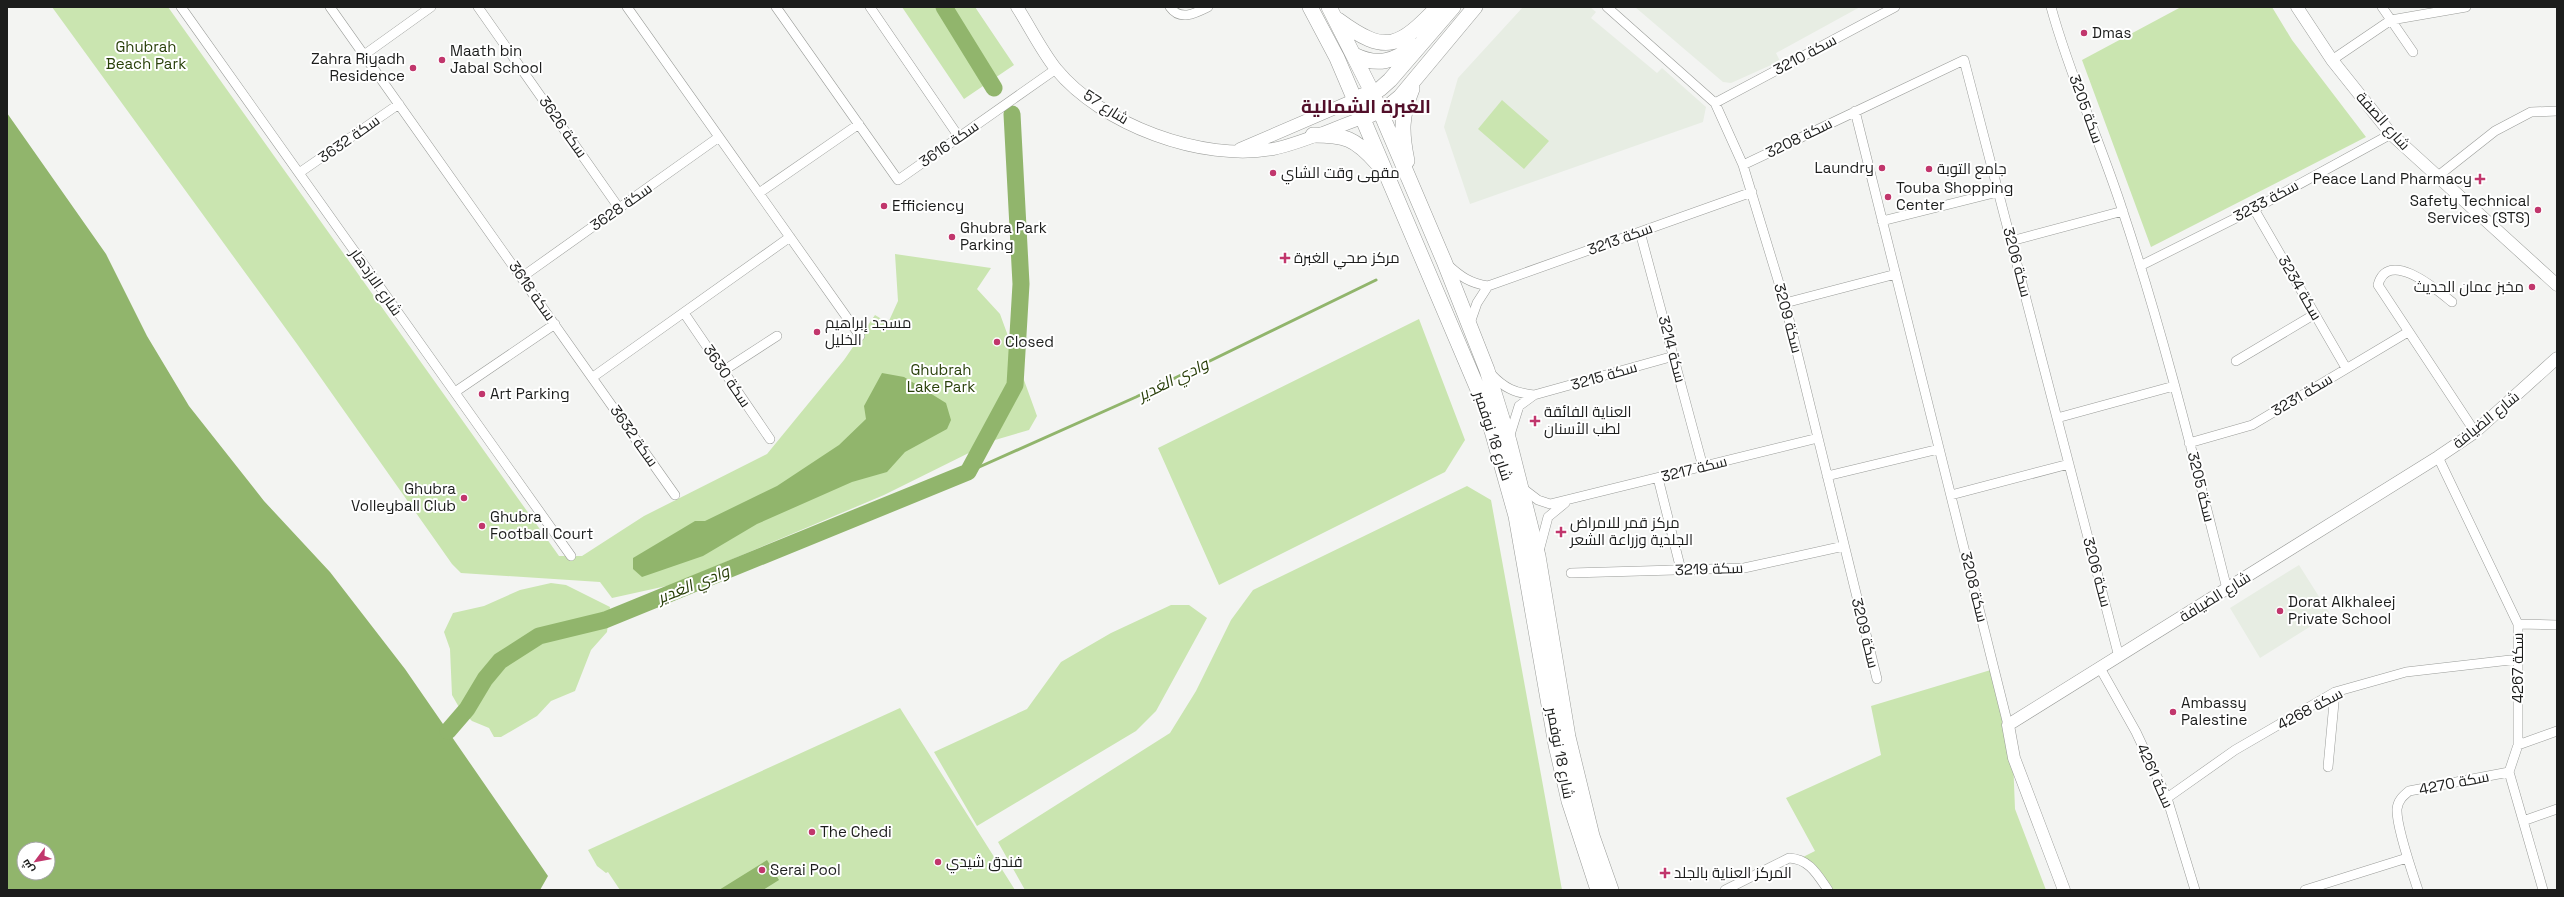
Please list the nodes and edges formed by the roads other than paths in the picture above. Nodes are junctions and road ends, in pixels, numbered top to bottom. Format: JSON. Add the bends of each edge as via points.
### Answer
{"nodes":[{"id":1,"x":181,"y":7,"type":"edge"},
{"id":2,"x":330,"y":7,"type":"edge"},
{"id":3,"x":431,"y":7,"type":"edge"},
{"id":4,"x":478,"y":7,"type":"edge"},
{"id":5,"x":627,"y":7,"type":"edge"},
{"id":6,"x":776,"y":7,"type":"edge"},
{"id":7,"x":870,"y":7,"type":"edge"},
{"id":8,"x":1017,"y":7,"type":"edge"},
{"id":9,"x":1170,"y":7,"type":"edge"},
{"id":10,"x":1208,"y":7,"type":"edge"},
{"id":11,"x":1310,"y":7,"type":"edge"},
{"id":12,"x":1438,"y":7,"type":"edge"},
{"id":13,"x":1453,"y":7,"type":"edge"},
{"id":14,"x":1475,"y":7,"type":"edge"},
{"id":15,"x":1607,"y":7,"type":"edge"},
{"id":16,"x":1895,"y":7,"type":"edge"},
{"id":17,"x":2051,"y":7,"type":"edge"},
{"id":18,"x":2297,"y":7,"type":"edge"},
{"id":19,"x":2382,"y":7,"type":"edge"},
{"id":20,"x":2466,"y":7,"type":"edge"},
{"id":21,"x":1332,"y":12,"type":"edge"},
{"id":22,"x":2392,"y":20,"type":"junction"},
{"id":23,"x":1427,"y":37,"type":"junction"},
{"id":24,"x":2413,"y":52,"type":"dead end"},
{"id":25,"x":1354,"y":54,"type":"junction"},
{"id":26,"x":364,"y":55,"type":"junction"},
{"id":27,"x":1964,"y":60,"type":"joint"},
{"id":28,"x":2332,"y":60,"type":"junction"},
{"id":29,"x":1056,"y":69,"type":"junction"},
{"id":30,"x":1420,"y":74,"type":"junction"},
{"id":31,"x":1372,"y":92,"type":"junction"},
{"id":32,"x":1354,"y":100,"type":"junction"},
{"id":33,"x":1715,"y":103,"type":"junction"},
{"id":34,"x":399,"y":104,"type":"junction"},
{"id":35,"x":1380,"y":111,"type":"junction"},
{"id":36,"x":1855,"y":111,"type":"junction"},
{"id":37,"x":2557,"y":111,"type":"edge"},
{"id":38,"x":1362,"y":118,"type":"junction"},
{"id":39,"x":859,"y":124,"type":"junction"},
{"id":40,"x":2391,"y":134,"type":"junction"},
{"id":41,"x":1312,"y":135,"type":"junction"},
{"id":42,"x":719,"y":137,"type":"junction"},
{"id":43,"x":959,"y":138,"type":"junction"},
{"id":44,"x":1233,"y":151,"type":"junction"},
{"id":45,"x":1743,"y":165,"type":"junction"},
{"id":46,"x":299,"y":173,"type":"junction"},
{"id":47,"x":1386,"y":173,"type":"junction"},
{"id":48,"x":2438,"y":176,"type":"junction"},
{"id":49,"x":1413,"y":191,"type":"junction"},
{"id":50,"x":1752,"y":192,"type":"junction"},
{"id":51,"x":1998,"y":192,"type":"junction"},
{"id":52,"x":759,"y":193,"type":"junction"},
{"id":53,"x":619,"y":208,"type":"junction"},
{"id":54,"x":2254,"y":208,"type":"junction"},
{"id":55,"x":2123,"y":211,"type":"junction"},
{"id":56,"x":1882,"y":220,"type":"junction"},
{"id":57,"x":1640,"y":232,"type":"junction"},
{"id":58,"x":790,"y":237,"type":"junction"},
{"id":59,"x":2011,"y":241,"type":"junction"},
{"id":60,"x":1444,"y":261,"type":"junction"},
{"id":61,"x":2140,"y":266,"type":"junction"},
{"id":62,"x":1896,"y":274,"type":"junction"},
{"id":63,"x":522,"y":277,"type":"junction"},
{"id":64,"x":2557,"y":285,"type":"edge"},
{"id":65,"x":1488,"y":286,"type":"junction"},
{"id":66,"x":2452,"y":302,"type":"dead end"},
{"id":67,"x":1785,"y":303,"type":"junction"},
{"id":68,"x":684,"y":313,"type":"junction"},
{"id":69,"x":2315,"y":314,"type":"junction"},
{"id":70,"x":1470,"y":323,"type":"junction"},
{"id":71,"x":555,"y":324,"type":"junction"},
{"id":72,"x":2408,"y":332,"type":"junction"},
{"id":73,"x":777,"y":336,"type":"dead end"},
{"id":74,"x":860,"y":336,"type":"dead end"},
{"id":75,"x":1674,"y":356,"type":"junction"},
{"id":76,"x":2557,"y":358,"type":"edge"},
{"id":77,"x":2236,"y":361,"type":"dead end"},
{"id":78,"x":2346,"y":368,"type":"junction"},
{"id":79,"x":1487,"y":370,"type":"junction"},
{"id":80,"x":723,"y":371,"type":"junction"},
{"id":81,"x":593,"y":377,"type":"junction"},
{"id":82,"x":2174,"y":386,"type":"junction"},
{"id":83,"x":455,"y":392,"type":"junction"},
{"id":84,"x":1534,"y":396,"type":"junction"},
{"id":85,"x":2057,"y":418,"type":"junction"},
{"id":86,"x":2476,"y":432,"type":"junction"},
{"id":87,"x":1818,"y":438,"type":"junction"},
{"id":88,"x":770,"y":439,"type":"dead end"},
{"id":89,"x":1509,"y":441,"type":"junction"},
{"id":90,"x":2189,"y":443,"type":"junction"},
{"id":91,"x":1939,"y":449,"type":"junction"},
{"id":92,"x":2438,"y":457,"type":"junction"},
{"id":93,"x":2069,"y":464,"type":"junction"},
{"id":94,"x":1703,"y":467,"type":"junction"},
{"id":95,"x":1827,"y":476,"type":"junction"},
{"id":96,"x":1658,"y":478,"type":"junction"},
{"id":97,"x":1521,"y":487,"type":"junction"},
{"id":98,"x":675,"y":495,"type":"dead end"},
{"id":99,"x":1951,"y":495,"type":"junction"},
{"id":100,"x":1570,"y":501,"type":"junction"},
{"id":101,"x":1844,"y":546,"type":"junction"},
{"id":102,"x":571,"y":556,"type":"dead end"},
{"id":103,"x":1538,"y":556,"type":"junction"},
{"id":104,"x":1681,"y":570,"type":"junction"},
{"id":105,"x":1571,"y":573,"type":"dead end"},
{"id":106,"x":2227,"y":589,"type":"junction"},
{"id":107,"x":2518,"y":624,"type":"junction"},
{"id":108,"x":2557,"y":625,"type":"edge"},
{"id":109,"x":2119,"y":657,"type":"junction"},
{"id":110,"x":2519,"y":659,"type":"junction"},
{"id":111,"x":2100,"y":668,"type":"junction"},
{"id":112,"x":1877,"y":679,"type":"dead end"},
{"id":113,"x":2335,"y":692,"type":"junction"},
{"id":114,"x":2008,"y":725,"type":"junction"},
{"id":115,"x":2557,"y":731,"type":"edge"},
{"id":116,"x":2518,"y":745,"type":"junction"},
{"id":117,"x":2328,"y":767,"type":"dead end"},
{"id":118,"x":2509,"y":772,"type":"junction"},
{"id":119,"x":2167,"y":798,"type":"junction"},
{"id":120,"x":2557,"y":809,"type":"edge"},
{"id":121,"x":2523,"y":821,"type":"junction"},
{"id":122,"x":2407,"y":858,"type":"junction"},
{"id":123,"x":2316,"y":888,"type":"edge"},
{"id":124,"x":1598,"y":890,"type":"edge"},
{"id":125,"x":1610,"y":890,"type":"edge"},
{"id":126,"x":1725,"y":890,"type":"edge"},
{"id":127,"x":1828,"y":890,"type":"edge"},
{"id":128,"x":2064,"y":890,"type":"edge"},
{"id":129,"x":2194,"y":890,"type":"edge"},
{"id":130,"x":2305,"y":890,"type":"edge"},
{"id":131,"x":2418,"y":890,"type":"edge"},
{"id":132,"x":2543,"y":890,"type":"edge"}],
"edges":[{"from":1,"to":46,"type":"street","name":"شارع الازدهار"},
{"from":2,"to":26,"type":"street","name":"سكة 3618"},
{"from":3,"to":26,"type":"street"},
{"from":4,"to":53,"type":"street","name":"سكة 3626"},
{"from":5,"to":42,"type":"street"},
{"from":6,"to":39,"type":"street","name":"سكة 3616"},
{"from":7,"to":43,"type":"street"},
{"from":8,"to":29,"type":"street","name":"شارع 57"},
{"from":9,"to":10,"type":"street","via":[[1174,14],[1181,16],[1192,15]]},
{"from":11,"to":32,"type":"main road","name":"شارع 18 نوفمبر","via":[[1337,58]]},
{"from":12,"to":21,"type":"main road","via":[[1412,33],[1390,43],[1363,36]]},
{"from":13,"to":23,"type":"main road"},
{"from":14,"to":30,"type":"main road"},
{"from":15,"to":33,"type":"street","name":"سكة 3209"},
{"from":16,"to":33,"type":"street","name":"سكة 3210"},
{"from":17,"to":55,"type":"street","name":"سكة 3205"},
{"from":18,"to":28,"type":"street","name":"شارع الصفة"},
{"from":19,"to":22,"type":"street"},
{"from":20,"to":22,"type":"street"},
{"from":21,"to":25,"type":"main road","name":"شارع 18 نوفمبر"},
{"from":22,"to":24,"type":"street"},
{"from":22,"to":28,"type":"street"},
{"from":23,"to":25,"type":"main road","via":[[1405,54],[1392,59],[1368,61]]},
{"from":23,"to":31,"type":"main road","via":[[1394,76]]},
{"from":25,"to":31,"type":"main road","name":"شارع 18 نوفمبر"},
{"from":26,"to":34,"type":"street","name":"سكة 3618"},
{"from":27,"to":36,"type":"street","name":"سكة 3208"},
{"from":27,"to":51,"type":"street","name":"سكة 3206"},
{"from":28,"to":40,"type":"street","name":"شارع الصفة"},
{"from":29,"to":43,"type":"street","name":"سكة 3616"},
{"from":29,"to":44,"type":"street","name":"شارع 57","via":[[1082,93],[1109,112],[1137,126],[1175,142]]},
{"from":30,"to":35,"type":"main road","via":[[1400,97]]},
{"from":30,"to":49,"type":"main road","via":[[1404,107],[1401,125]]},
{"from":31,"to":32,"type":"main road"},
{"from":31,"to":35,"type":"main road","name":"شارع 18 نوفمبر"},
{"from":32,"to":38,"type":"main road","name":"شارع 18 نوفمبر"},
{"from":32,"to":44,"type":"street"},
{"from":33,"to":45,"type":"street","name":"سكة 3209"},
{"from":34,"to":46,"type":"street","name":"سكة 3632"},
{"from":34,"to":63,"type":"street","name":"سكة 3618"},
{"from":35,"to":38,"type":"main road"},
{"from":35,"to":49,"type":"main road","name":"شارع 18 نوفمبر"},
{"from":36,"to":45,"type":"street","name":"سكة 3208"},
{"from":36,"to":56,"type":"street","name":"سكة 3208"},
{"from":37,"to":48,"type":"street","via":[[2532,112],[2495,131]]},
{"from":38,"to":41,"type":"street","name":"شارع 57"},
{"from":38,"to":47,"type":"main road","name":"شارع 18 نوفمبر"},
{"from":39,"to":43,"type":"street","name":"سكة 3616","via":[[898,180]]},
{"from":39,"to":52,"type":"street"},
{"from":40,"to":48,"type":"street","name":"شارع الصفة"},
{"from":40,"to":54,"type":"street","name":"سكة 3233"},
{"from":41,"to":44,"type":"street","name":"شارع 57","via":[[1274,149]]},
{"from":41,"to":47,"type":"main road","via":[[1340,135],[1353,139]]},
{"from":42,"to":52,"type":"street"},
{"from":42,"to":53,"type":"street","name":"سكة 3628"},
{"from":45,"to":50,"type":"street","name":"سكة 3209"},
{"from":46,"to":83,"type":"street","name":"شارع الازدهار"},
{"from":47,"to":124,"type":"main road","name":"شارع 18 نوفمبر","via":[[1485,406],[1508,482],[1530,585],[1558,752],[1569,801]]},
{"from":48,"to":64,"type":"street","name":"شارع الصفة"},
{"from":49,"to":60,"type":"main road","name":"شارع 18 نوفمبر"},
{"from":50,"to":57,"type":"street","name":"سكة 3213"},
{"from":50,"to":67,"type":"street","name":"سكة 3209"},
{"from":51,"to":56,"type":"street"},
{"from":51,"to":59,"type":"street","name":"سكة 3206"},
{"from":52,"to":58,"type":"street"},
{"from":53,"to":63,"type":"street","name":"سكة 3628"},
{"from":54,"to":61,"type":"street","name":"سكة 3233"},
{"from":54,"to":69,"type":"street","name":"سكة 3234"},
{"from":55,"to":59,"type":"street"},
{"from":55,"to":61,"type":"street","name":"سكة 3205"},
{"from":56,"to":62,"type":"street","name":"سكة 3208"},
{"from":57,"to":65,"type":"street","name":"سكة 3213"},
{"from":57,"to":75,"type":"street","name":"سكة 3214"},
{"from":58,"to":68,"type":"street"},
{"from":58,"to":74,"type":"street"},
{"from":59,"to":85,"type":"street","name":"سكة 3206"},
{"from":60,"to":65,"type":"street","via":[[1464,279]]},
{"from":60,"to":70,"type":"main road","name":"شارع 18 نوفمبر"},
{"from":61,"to":82,"type":"street","name":"سكة 3205"},
{"from":62,"to":67,"type":"street"},
{"from":62,"to":91,"type":"street","name":"سكة 3208"},
{"from":63,"to":71,"type":"street","name":"سكة 3618"},
{"from":65,"to":70,"type":"street","via":[[1477,303]]},
{"from":66,"to":72,"type":"street","via":[[2425,280],[2395,270],[2386,272],[2378,285]]},
{"from":67,"to":87,"type":"street","name":"سكة 3209"},
{"from":68,"to":80,"type":"street","name":"سكة 3630"},
{"from":68,"to":81,"type":"street"},
{"from":69,"to":77,"type":"street"},
{"from":69,"to":78,"type":"street","name":"سكة 3234"},
{"from":70,"to":79,"type":"main road","name":"شارع 18 نوفمبر"},
{"from":71,"to":81,"type":"street","name":"سكة 3618"},
{"from":71,"to":83,"type":"street"},
{"from":72,"to":78,"type":"street","name":"سكة 3231"},
{"from":72,"to":86,"type":"street"},
{"from":73,"to":80,"type":"street"},
{"from":75,"to":84,"type":"street","name":"سكة 3215"},
{"from":75,"to":94,"type":"street","name":"سكة 3214"},
{"from":76,"to":86,"type":"street","name":"شارع الضيافة"},
{"from":78,"to":90,"type":"street","name":"سكة 3231","via":[[2252,425]]},
{"from":79,"to":84,"type":"street","name":"سكة 3215","via":[[1502,386],[1516,393]]},
{"from":79,"to":89,"type":"main road","name":"شارع 18 نوفمبر"},
{"from":80,"to":88,"type":"street","name":"سكة 3630"},
{"from":81,"to":98,"type":"street","name":"سكة 3632"},
{"from":82,"to":85,"type":"street"},
{"from":82,"to":90,"type":"street","name":"سكة 3205"},
{"from":83,"to":102,"type":"street","name":"شارع الازدهار"},
{"from":84,"to":89,"type":"street","name":"سكة 3215","via":[[1520,406]]},
{"from":85,"to":93,"type":"street","name":"سكة 3206"},
{"from":86,"to":92,"type":"street","name":"شارع الضيافة"},
{"from":87,"to":94,"type":"street","name":"سكة 3217"},
{"from":87,"to":95,"type":"street","name":"سكة 3209"},
{"from":89,"to":97,"type":"main road","name":"شارع 18 نوفمبر"},
{"from":90,"to":106,"type":"street","name":"سكة 3205"},
{"from":91,"to":95,"type":"street"},
{"from":91,"to":99,"type":"street","name":"سكة 3208"},
{"from":92,"to":106,"type":"street","name":"شارع الضيافة"},
{"from":92,"to":107,"type":"street","name":"سكة 4267"},
{"from":93,"to":99,"type":"street"},
{"from":93,"to":109,"type":"street","name":"سكة 3206"},
{"from":94,"to":96,"type":"street","name":"سكة 3217"},
{"from":95,"to":101,"type":"street","name":"سكة 3209"},
{"from":96,"to":100,"type":"street","name":"سكة 3217"},
{"from":96,"to":104,"type":"street"},
{"from":97,"to":100,"type":"street","name":"سكة 3217","via":[[1538,500],[1550,504]]},
{"from":97,"to":103,"type":"main road","name":"شارع 18 نوفمبر"},
{"from":99,"to":114,"type":"street","name":"سكة 3208"},
{"from":100,"to":103,"type":"street","name":"سكة 3217","via":[[1548,517]]},
{"from":101,"to":104,"type":"street","name":"سكة 3219","via":[[1744,568]]},
{"from":101,"to":112,"type":"street","name":"سكة 3209"},
{"from":103,"to":125,"type":"main road","name":"شارع 18 نوفمبر","via":[[1568,737],[1592,836]]},
{"from":104,"to":105,"type":"street","name":"سكة 3219"},
{"from":106,"to":109,"type":"street","name":"شارع الضيافة"},
{"from":107,"to":108,"type":"street"},
{"from":107,"to":110,"type":"street","name":"سكة 4267"},
{"from":109,"to":111,"type":"street","name":"شارع الضيافة"},
{"from":110,"to":113,"type":"street","name":"سكة 4268","via":[[2406,672]]},
{"from":110,"to":116,"type":"street","name":"سكة 4267"},
{"from":111,"to":114,"type":"street","name":"شارع الضيافة"},
{"from":111,"to":119,"type":"street","name":"سكة 4261","via":[[2136,732]]},
{"from":113,"to":117,"type":"street"},
{"from":113,"to":119,"type":"street","name":"سكة 4268","via":[[2235,750]]},
{"from":114,"to":128,"type":"street","via":[[2014,758]]},
{"from":115,"to":116,"type":"street"},
{"from":116,"to":118,"type":"street","name":"سكة 4267"},
{"from":118,"to":121,"type":"street"},
{"from":118,"to":122,"type":"street","name":"سكة 4270","via":[[2409,791],[2400,798],[2397,809]]},
{"from":119,"to":129,"type":"street","name":"سكة 4261"},
{"from":120,"to":121,"type":"street"},
{"from":121,"to":132,"type":"street"},
{"from":122,"to":123,"type":"street"},
{"from":122,"to":131,"type":"street","name":"سكة 4270"},
{"from":123,"to":130,"type":"street"},
{"from":126,"to":127,"type":"street","via":[[1789,858],[1801,858],[1814,869]]}]}
